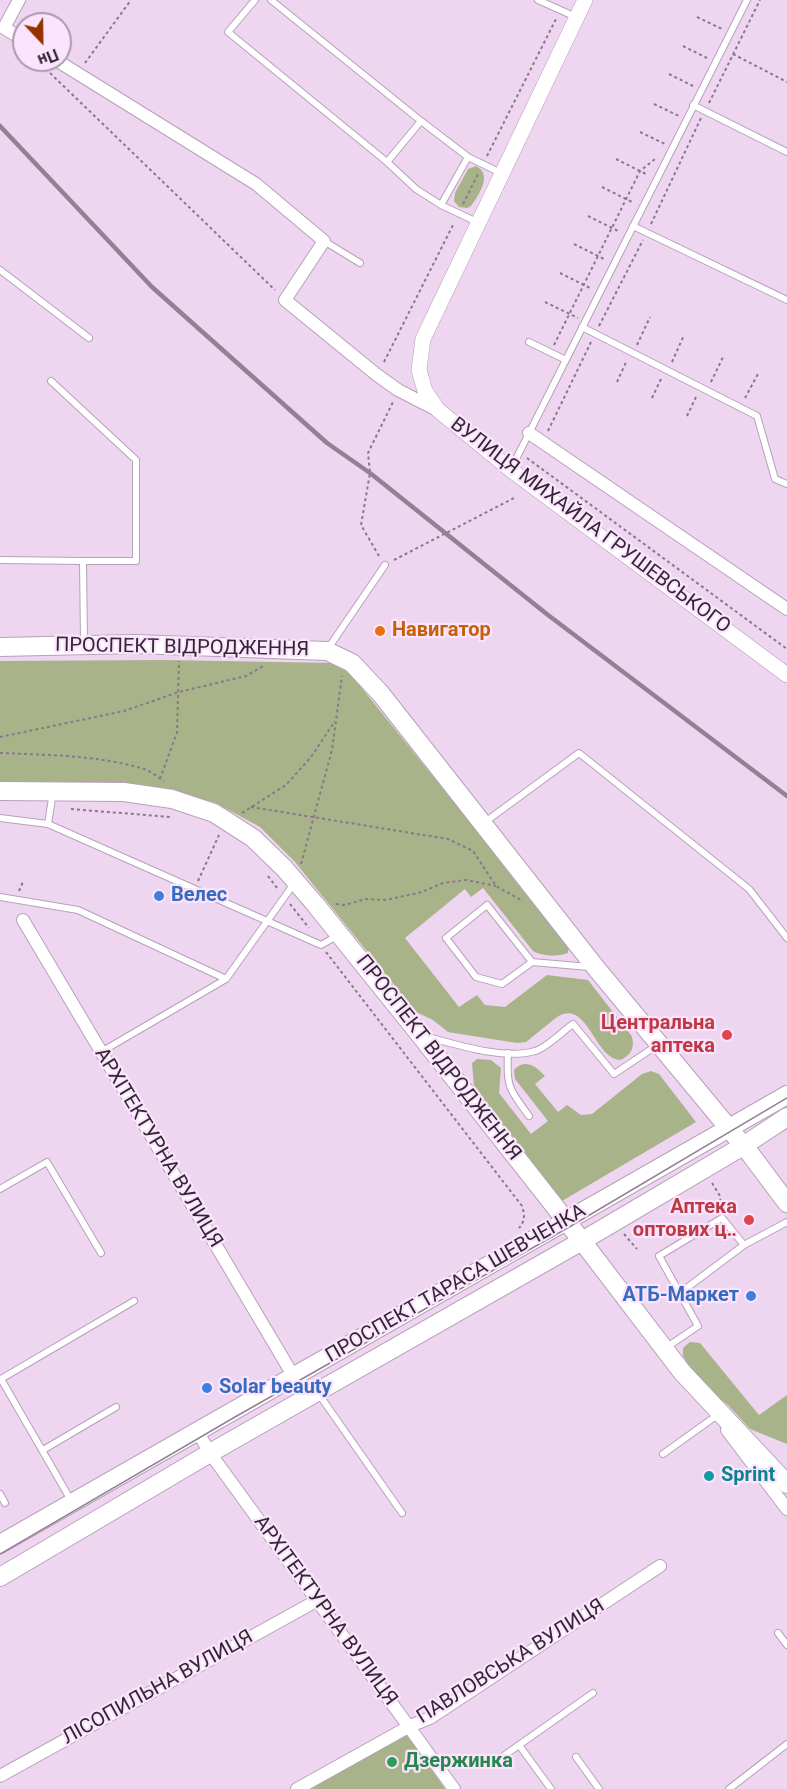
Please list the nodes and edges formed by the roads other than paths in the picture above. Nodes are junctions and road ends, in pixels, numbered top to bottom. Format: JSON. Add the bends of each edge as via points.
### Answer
{"nodes":[{"id":1,"x":255,"y":0,"type":"edge"},
{"id":2,"x":270,"y":0,"type":"edge"},
{"id":3,"x":538,"y":0,"type":"edge"},
{"id":4,"x":585,"y":0,"type":"edge"},
{"id":5,"x":747,"y":0,"type":"edge"},
{"id":6,"x":12,"y":13,"type":"edge"},
{"id":7,"x":576,"y":18,"type":"junction"},
{"id":8,"x":12,"y":33,"type":"edge"},
{"id":9,"x":72,"y":70,"type":"edge"},
{"id":10,"x":693,"y":105,"type":"junction"},
{"id":11,"x":421,"y":121,"type":"junction"},
{"id":12,"x":787,"y":152,"type":"edge"},
{"id":13,"x":468,"y":157,"type":"junction"},
{"id":14,"x":387,"y":162,"type":"junction"},
{"id":15,"x":501,"y":173,"type":"junction"},
{"id":16,"x":441,"y":205,"type":"junction"},
{"id":17,"x":478,"y":223,"type":"junction"},
{"id":18,"x":633,"y":226,"type":"junction"},
{"id":19,"x":324,"y":241,"type":"junction"},
{"id":20,"x":360,"y":263,"type":"dead end"},
{"id":21,"x":0,"y":270,"type":"edge"},
{"id":22,"x":787,"y":300,"type":"edge"},
{"id":23,"x":584,"y":325,"type":"junction"},
{"id":24,"x":89,"y":338,"type":"dead end"},
{"id":25,"x":529,"y":342,"type":"dead end"},
{"id":26,"x":566,"y":360,"type":"junction"},
{"id":27,"x":51,"y":381,"type":"dead end"},
{"id":28,"x":438,"y":410,"type":"junction"},
{"id":29,"x":529,"y":433,"type":"junction"},
{"id":30,"x":511,"y":470,"type":"junction"},
{"id":31,"x":787,"y":484,"type":"edge"},
{"id":32,"x":0,"y":560,"type":"edge"},
{"id":33,"x":83,"y":561,"type":"junction"},
{"id":34,"x":385,"y":565,"type":"road end"},
{"id":35,"x":787,"y":609,"type":"edge"},
{"id":36,"x":84,"y":645,"type":"junction"},
{"id":37,"x":0,"y":647,"type":"edge"},
{"id":38,"x":327,"y":651,"type":"junction"},
{"id":39,"x":787,"y":675,"type":"edge"},
{"id":40,"x":0,"y":791,"type":"edge"},
{"id":41,"x":52,"y":800,"type":"junction"},
{"id":42,"x":0,"y":818,"type":"edge"},
{"id":43,"x":48,"y":824,"type":"junction"},
{"id":44,"x":482,"y":824,"type":"junction"},
{"id":45,"x":290,"y":889,"type":"junction"},
{"id":46,"x":0,"y":897,"type":"edge"},
{"id":47,"x":23,"y":920,"type":"dead end"},
{"id":48,"x":267,"y":922,"type":"junction"},
{"id":49,"x":340,"y":935,"type":"junction"},
{"id":50,"x":787,"y":938,"type":"edge"},
{"id":51,"x":532,"y":962,"type":"junction"},
{"id":52,"x":596,"y":968,"type":"junction"},
{"id":53,"x":226,"y":979,"type":"junction"},
{"id":54,"x":421,"y":1035,"type":"junction"},
{"id":55,"x":659,"y":1043,"type":"junction"},
{"id":56,"x":101,"y":1052,"type":"junction"},
{"id":57,"x":508,"y":1053,"type":"junction"},
{"id":58,"x":787,"y":1095,"type":"edge"},
{"id":59,"x":529,"y":1116,"type":"dead end"},
{"id":60,"x":787,"y":1117,"type":"edge"},
{"id":61,"x":728,"y":1128,"type":"junction"},
{"id":62,"x":743,"y":1146,"type":"junction"},
{"id":63,"x":0,"y":1189,"type":"edge"},
{"id":64,"x":787,"y":1203,"type":"edge"},
{"id":65,"x":566,"y":1220,"type":"junction"},
{"id":66,"x":787,"y":1222,"type":"edge"},
{"id":67,"x":582,"y":1241,"type":"junction"},
{"id":68,"x":744,"y":1245,"type":"junction"},
{"id":69,"x":101,"y":1252,"type":"dead end"},
{"id":70,"x":680,"y":1293,"type":"junction"},
{"id":71,"x":134,"y":1301,"type":"dead end"},
{"id":72,"x":664,"y":1349,"type":"junction"},
{"id":73,"x":682,"y":1372,"type":"junction"},
{"id":74,"x":294,"y":1377,"type":"junction"},
{"id":75,"x":1,"y":1378,"type":"edge"},
{"id":76,"x":317,"y":1392,"type":"junction"},
{"id":77,"x":116,"y":1407,"type":"dead end"},
{"id":78,"x":716,"y":1416,"type":"junction"},
{"id":79,"x":197,"y":1431,"type":"junction"},
{"id":80,"x":43,"y":1450,"type":"junction"},
{"id":81,"x":210,"y":1453,"type":"junction"},
{"id":82,"x":663,"y":1454,"type":"dead end"},
{"id":83,"x":787,"y":1484,"type":"edge"},
{"id":84,"x":0,"y":1494,"type":"edge"},
{"id":85,"x":72,"y":1502,"type":"junction"},
{"id":86,"x":5,"y":1503,"type":"dead end"},
{"id":87,"x":787,"y":1509,"type":"edge"},
{"id":88,"x":402,"y":1513,"type":"dead end"},
{"id":89,"x":0,"y":1544,"type":"edge"},
{"id":90,"x":660,"y":1566,"type":"dead end"},
{"id":91,"x":0,"y":1577,"type":"edge"},
{"id":92,"x":316,"y":1601,"type":"junction"},
{"id":93,"x":778,"y":1633,"type":"dead end"},
{"id":94,"x":787,"y":1645,"type":"edge"},
{"id":95,"x":592,"y":1693,"type":"dead end"},
{"id":96,"x":410,"y":1726,"type":"junction"},
{"id":97,"x":787,"y":1744,"type":"edge"},
{"id":98,"x":519,"y":1745,"type":"junction"},
{"id":99,"x":576,"y":1757,"type":"dead end"},
{"id":100,"x":492,"y":1764,"type":"dead end"},
{"id":101,"x":0,"y":1776,"type":"edge"},
{"id":102,"x":297,"y":1789,"type":"edge"},
{"id":103,"x":454,"y":1789,"type":"edge"},
{"id":104,"x":551,"y":1789,"type":"edge"},
{"id":105,"x":599,"y":1789,"type":"edge"},
{"id":106,"x":729,"y":1789,"type":"edge"}],
"edges":[{"from":1,"to":14,"type":"lane","via":[[228,32]]},
{"from":2,"to":11,"type":"lane"},
{"from":3,"to":7,"type":"lane"},
{"from":4,"to":7,"type":"street","name":"ВУЛИЦЯ МИХАЙЛА ГРУШЕВСЬКОГО"},
{"from":5,"to":10,"type":"lane"},
{"from":6,"to":8,"type":"street","via":[[4,28]]},
{"from":7,"to":15,"type":"street","name":"ВУЛИЦЯ МИХАЙЛА ГРУШЕВСЬКОГО"},
{"from":9,"to":19,"type":"street","via":[[256,184]]},
{"from":10,"to":12,"type":"lane"},
{"from":10,"to":18,"type":"lane"},
{"from":11,"to":13,"type":"lane"},
{"from":11,"to":14,"type":"lane"},
{"from":13,"to":15,"type":"lane"},
{"from":13,"to":16,"type":"lane"},
{"from":14,"to":16,"type":"lane","via":[[416,189]]},
{"from":15,"to":17,"type":"street","name":"ВУЛИЦЯ МИХАЙЛА ГРУШЕВСЬКОГО"},
{"from":16,"to":17,"type":"lane"},
{"from":17,"to":28,"type":"street","name":"ВУЛИЦЯ МИХАЙЛА ГРУШЕВСЬКОГО","via":[[423,339],[419,370],[425,391]]},
{"from":18,"to":22,"type":"lane"},
{"from":18,"to":23,"type":"lane"},
{"from":19,"to":20,"type":"lane"},
{"from":19,"to":28,"type":"street","via":[[285,300],[377,375]]},
{"from":21,"to":24,"type":"lane"},
{"from":23,"to":26,"type":"lane"},
{"from":23,"to":31,"type":"lane","via":[[757,416],[776,479]]},
{"from":25,"to":26,"type":"lane"},
{"from":26,"to":29,"type":"lane"},
{"from":27,"to":33,"type":"lane","via":[[136,460],[136,561]]},
{"from":28,"to":30,"type":"street","name":"ВУЛИЦЯ МИХАЙЛА ГРУШЕВСЬКОГО"},
{"from":29,"to":30,"type":"lane"},
{"from":29,"to":35,"type":"street"},
{"from":30,"to":39,"type":"street","name":"ВУЛИЦЯ МИХАЙЛА ГРУШЕВСЬКОГО"},
{"from":32,"to":33,"type":"lane"},
{"from":33,"to":36,"type":"lane"},
{"from":34,"to":38,"type":"lane"},
{"from":36,"to":37,"type":"main road","name":"ПРОСПЕКТ ВІДРОДЖЕННЯ"},
{"from":36,"to":38,"type":"main road","name":"ПРОСПЕКТ ВІДРОДЖЕННЯ"},
{"from":38,"to":44,"type":"main road","name":"ПРОСПЕКТ ВІДРОДЖЕННЯ","via":[[352,663],[381,694]]},
{"from":40,"to":41,"type":"main road","name":"ПРОСПЕКТ ВІДРОДЖЕННЯ"},
{"from":41,"to":43,"type":"lane"},
{"from":41,"to":45,"type":"main road","name":"ПРОСПЕКТ ВІДРОДЖЕННЯ","via":[[124,792],[172,799],[214,813],[253,838]]},
{"from":42,"to":43,"type":"lane"},
{"from":43,"to":48,"type":"lane"},
{"from":44,"to":50,"type":"lane","via":[[579,753],[749,890]]},
{"from":44,"to":52,"type":"main road","name":"ПРОСПЕКТ ВІДРОДЖЕННЯ"},
{"from":45,"to":48,"type":"lane"},
{"from":45,"to":49,"type":"main road","name":"ПРОСПЕКТ ВІДРОДЖЕННЯ","via":[[311,899]]},
{"from":46,"to":53,"type":"lane","via":[[78,910]]},
{"from":47,"to":56,"type":"street","name":"АРХІТЕКТУРНА ВУЛИЦЯ"},
{"from":48,"to":49,"type":"lane","via":[[321,945]]},
{"from":48,"to":53,"type":"lane"},
{"from":49,"to":54,"type":"main road","name":"ПРОСПЕКТ ВІДРОДЖЕННЯ"},
{"from":51,"to":51,"type":"lane","via":[[502,984],[476,977],[446,938],[487,905]]},
{"from":51,"to":52,"type":"lane"},
{"from":52,"to":55,"type":"main road","name":"ПРОСПЕКТ ВІДРОДЖЕННЯ"},
{"from":53,"to":56,"type":"lane"},
{"from":54,"to":57,"type":"lane"},
{"from":54,"to":65,"type":"main road","name":"ПРОСПЕКТ ВІДРОДЖЕННЯ"},
{"from":55,"to":57,"type":"lane","via":[[614,1074],[573,1024],[536,1051]]},
{"from":55,"to":61,"type":"main road","name":"ПРОСПЕКТ ВІДРОДЖЕННЯ"},
{"from":56,"to":74,"type":"street","name":"АРХІТЕКТУРНА ВУЛИЦЯ"},
{"from":57,"to":59,"type":"lane","via":[[509,1089]]},
{"from":58,"to":61,"type":"main road","name":"ПРОСПЕКТ ТАРАСА ШЕВЧЕНКА"},
{"from":60,"to":62,"type":"main road","name":"ПРОСПЕКТ ТАРАСА ШЕВЧЕНКА"},
{"from":61,"to":62,"type":"main road","name":"ПРОСПЕКТ ВІДРОДЖЕННЯ"},
{"from":61,"to":65,"type":"main road","name":"ПРОСПЕКТ ТАРАСА ШЕВЧЕНКА"},
{"from":62,"to":64,"type":"main road","name":"ПРОСПЕКТ ВІДРОДЖЕННЯ"},
{"from":62,"to":67,"type":"main road","name":"ПРОСПЕКТ ТАРАСА ШЕВЧЕНКА"},
{"from":63,"to":69,"type":"lane","via":[[47,1162]]},
{"from":65,"to":67,"type":"main road","name":"ПРОСПЕКТ ВІДРОДЖЕННЯ"},
{"from":65,"to":74,"type":"main road","name":"ПРОСПЕКТ ТАРАСА ШЕВЧЕНКА"},
{"from":66,"to":68,"type":"lane"},
{"from":67,"to":72,"type":"main road","name":"ПРОСПЕКТ ВІДРОДЖЕННЯ"},
{"from":67,"to":76,"type":"main road","name":"ПРОСПЕКТ ТАРАСА ШЕВЧЕНКА"},
{"from":68,"to":70,"type":"lane"},
{"from":68,"to":70,"type":"lane","via":[[722,1218],[659,1256]]},
{"from":70,"to":72,"type":"lane","via":[[698,1326]]},
{"from":71,"to":75,"type":"lane"},
{"from":72,"to":73,"type":"main road","name":"ПРОСПЕКТ ВІДРОДЖЕННЯ"},
{"from":73,"to":78,"type":"street"},
{"from":73,"to":83,"type":"main road","name":"ПРОСПЕКТ ВІДРОДЖЕННЯ"},
{"from":74,"to":79,"type":"main road","name":"ПРОСПЕКТ ТАРАСА ШЕВЧЕНКА"},
{"from":75,"to":80,"type":"lane"},
{"from":76,"to":81,"type":"main road","name":"ПРОСПЕКТ ТАРАСА ШЕВЧЕНКА"},
{"from":76,"to":88,"type":"lane"},
{"from":77,"to":80,"type":"lane"},
{"from":78,"to":82,"type":"lane"},
{"from":78,"to":87,"type":"street"},
{"from":79,"to":81,"type":"street","name":"АРХІТЕКТУРНА ВУЛИЦЯ"},
{"from":79,"to":85,"type":"main road","name":"ПРОСПЕКТ ТАРАСА ШЕВЧЕНКА"},
{"from":80,"to":85,"type":"lane"},
{"from":81,"to":91,"type":"main road","name":"ПРОСПЕКТ ТАРАСА ШЕВЧЕНКА"},
{"from":81,"to":92,"type":"street","name":"АРХІТЕКТУРНА ВУЛИЦЯ"},
{"from":84,"to":86,"type":"lane"},
{"from":85,"to":89,"type":"main road","name":"ПРОСПЕКТ ТАРАСА ШЕВЧЕНКА"},
{"from":90,"to":96,"type":"street","name":"ПАВЛОВСЬКА ВУЛИЦЯ","via":[[430,1718]]},
{"from":92,"to":96,"type":"street","name":"АРХІТЕКТУРНА ВУЛИЦЯ"},
{"from":92,"to":101,"type":"street","name":"ЛІСОПИЛЬНА ВУЛИЦЯ"},
{"from":93,"to":94,"type":"lane"},
{"from":95,"to":98,"type":"lane"},
{"from":96,"to":102,"type":"street","name":"ПАВЛОВСЬКА ВУЛИЦЯ"},
{"from":96,"to":103,"type":"street","name":"АРХІТЕКТУРНА ВУЛИЦЯ"},
{"from":97,"to":106,"type":"lane"},
{"from":98,"to":100,"type":"lane"},
{"from":98,"to":104,"type":"lane"},
{"from":99,"to":105,"type":"lane"}]}
